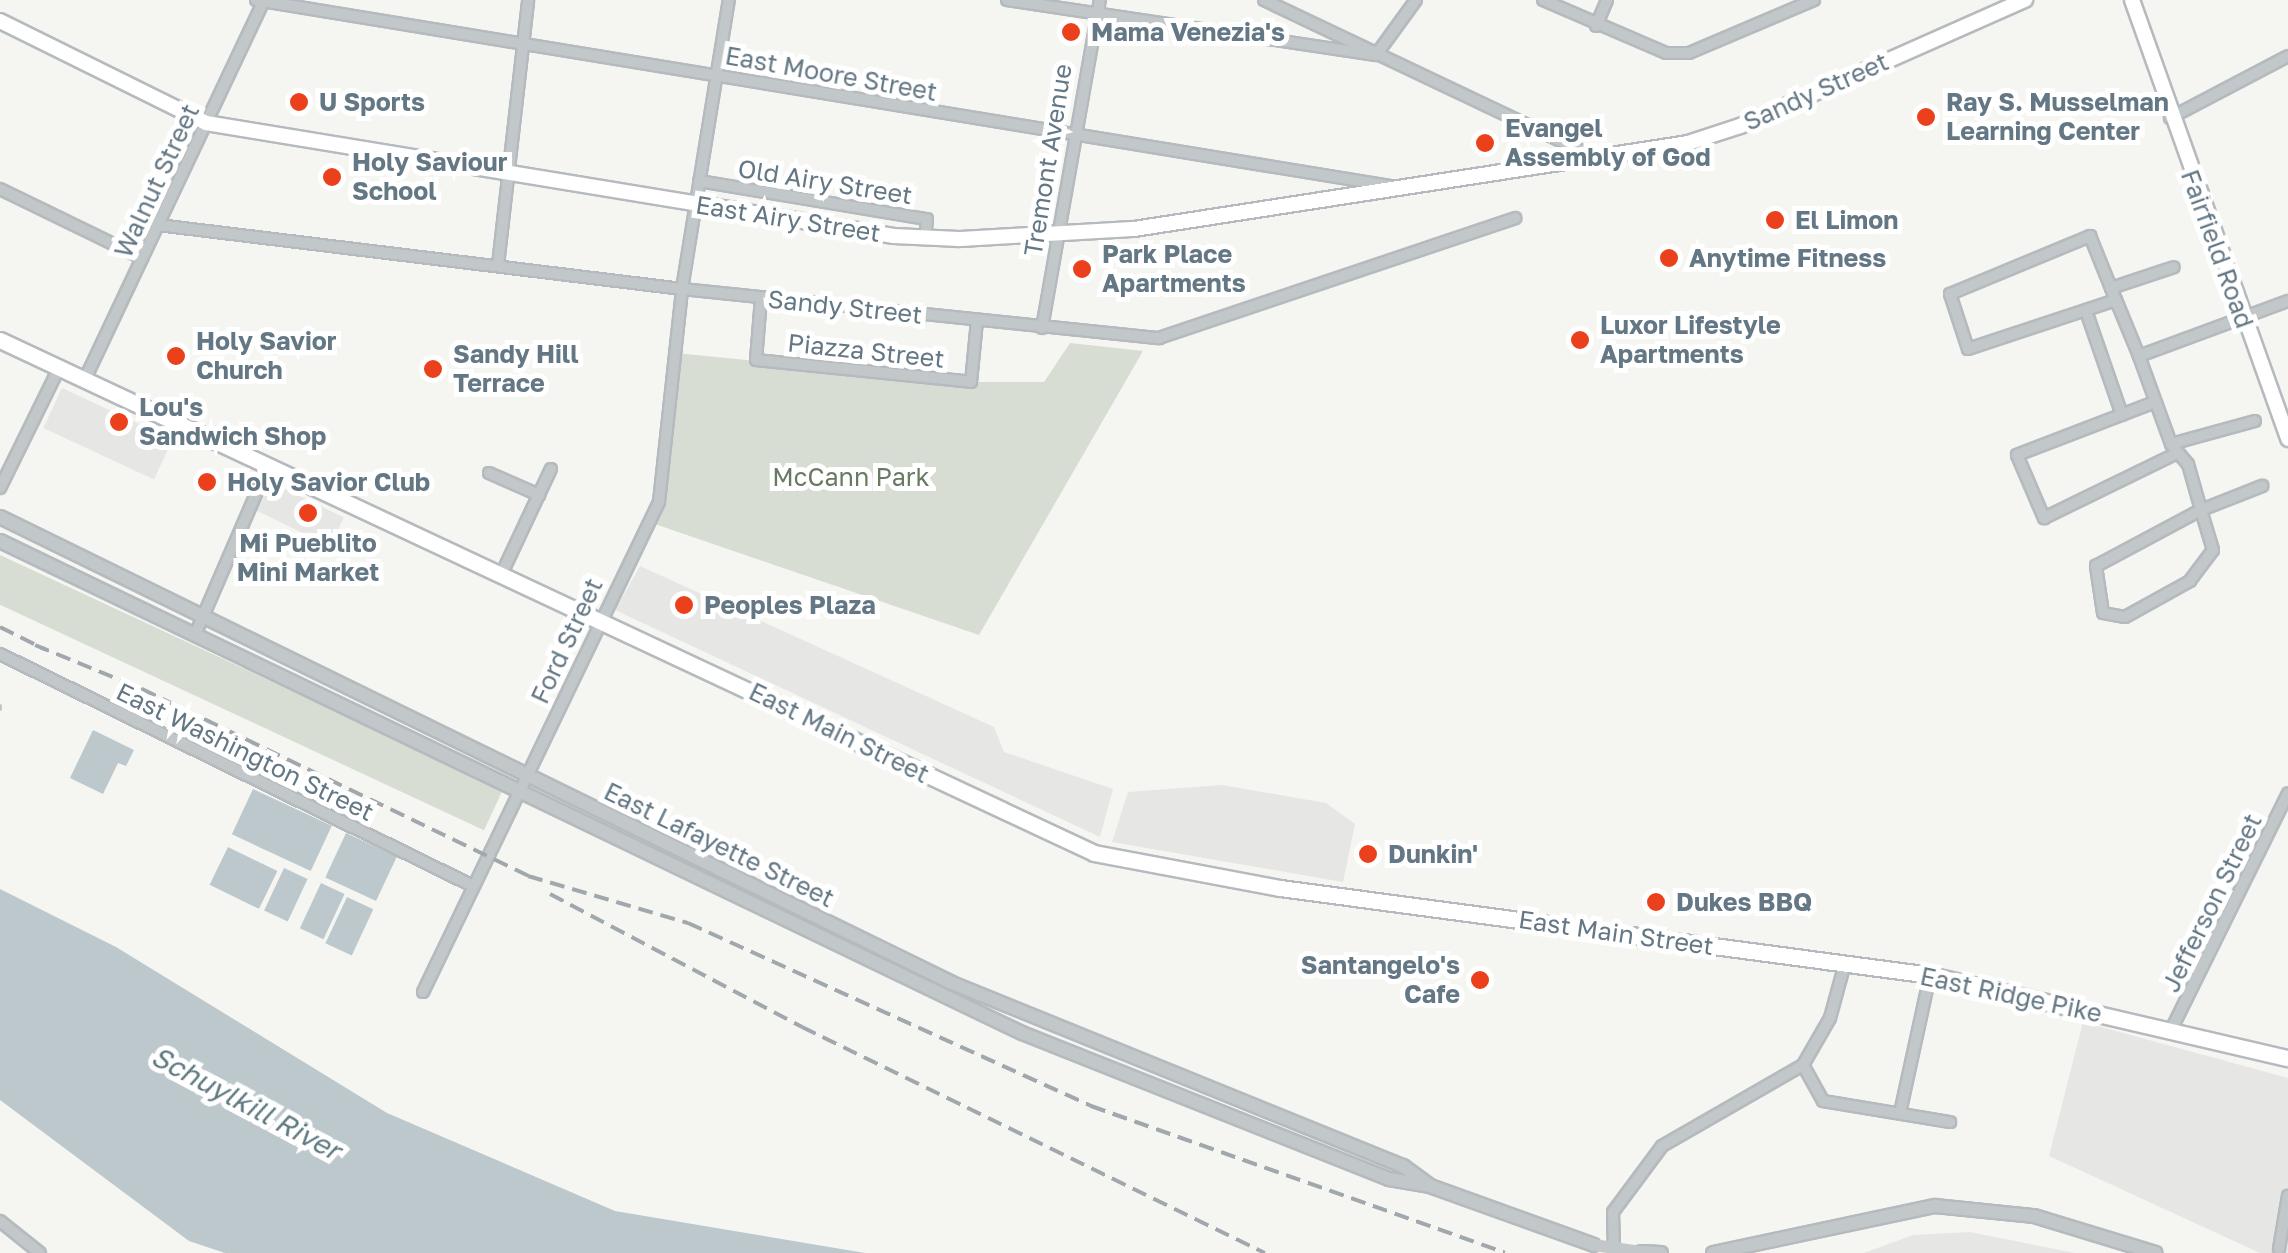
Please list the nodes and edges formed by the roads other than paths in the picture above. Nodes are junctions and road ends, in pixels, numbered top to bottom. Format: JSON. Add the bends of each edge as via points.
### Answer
{"nodes":[{"id":1,"x":528,"y":0,"type":"edge"},
{"id":2,"x":729,"y":0,"type":"edge"},
{"id":3,"x":1007,"y":0,"type":"edge"},
{"id":4,"x":1100,"y":0,"type":"edge"},
{"id":5,"x":1264,"y":0,"type":"edge"},
{"id":6,"x":1416,"y":0,"type":"edge"},
{"id":7,"x":1543,"y":0,"type":"edge"},
{"id":8,"x":1607,"y":0,"type":"edge"},
{"id":9,"x":1814,"y":0,"type":"edge"},
{"id":10,"x":2025,"y":0,"type":"edge"},
{"id":11,"x":2132,"y":0,"type":"edge"},
{"id":12,"x":261,"y":1,"type":"edge"},
{"id":13,"x":1092,"y":14,"type":"junction"},
{"id":14,"x":0,"y":21,"type":"edge"},
{"id":15,"x":1596,"y":26,"type":"junction"},
{"id":16,"x":523,"y":44,"type":"junction"},
{"id":17,"x":1376,"y":55,"type":"junction"},
{"id":18,"x":2288,"y":56,"type":"edge"},
{"id":19,"x":718,"y":75,"type":"junction"},
{"id":20,"x":2170,"y":118,"type":"junction"},
{"id":21,"x":206,"y":123,"type":"junction"},
{"id":22,"x":1072,"y":136,"type":"junction"},
{"id":23,"x":1600,"y":159,"type":"junction"},
{"id":24,"x":509,"y":174,"type":"junction"},
{"id":25,"x":699,"y":182,"type":"junction"},
{"id":26,"x":736,"y":188,"type":"junction"},
{"id":27,"x":1399,"y":188,"type":"junction"},
{"id":28,"x":0,"y":189,"type":"edge"},
{"id":29,"x":695,"y":204,"type":"junction"},
{"id":30,"x":732,"y":210,"type":"junction"},
{"id":31,"x":1515,"y":218,"type":"dead end"},
{"id":32,"x":158,"y":225,"type":"junction"},
{"id":33,"x":1054,"y":237,"type":"junction"},
{"id":34,"x":926,"y":238,"type":"junction"},
{"id":35,"x":142,"y":258,"type":"junction"},
{"id":36,"x":498,"y":265,"type":"junction"},
{"id":37,"x":2174,"y":267,"type":"dead end"},
{"id":38,"x":2111,"y":288,"type":"junction"},
{"id":39,"x":682,"y":289,"type":"junction"},
{"id":40,"x":762,"y":298,"type":"junction"},
{"id":41,"x":2116,"y":300,"type":"junction"},
{"id":42,"x":2288,"y":301,"type":"edge"},
{"id":43,"x":2086,"y":311,"type":"junction"},
{"id":44,"x":2242,"y":317,"type":"junction"},
{"id":45,"x":977,"y":321,"type":"junction"},
{"id":46,"x":1042,"y":328,"type":"junction"},
{"id":47,"x":0,"y":340,"type":"edge"},
{"id":48,"x":2138,"y":356,"type":"junction"},
{"id":49,"x":59,"y":368,"type":"junction"},
{"id":50,"x":85,"y":380,"type":"junction"},
{"id":51,"x":2155,"y":402,"type":"junction"},
{"id":52,"x":2122,"y":415,"type":"junction"},
{"id":53,"x":2255,"y":420,"type":"dead end"},
{"id":54,"x":2288,"y":439,"type":"edge"},
{"id":55,"x":2174,"y":448,"type":"junction"},
{"id":56,"x":268,"y":466,"type":"junction"},
{"id":57,"x":551,"y":469,"type":"dead end"},
{"id":58,"x":490,"y":472,"type":"dead end"},
{"id":59,"x":2262,"y":486,"type":"dead end"},
{"id":60,"x":0,"y":488,"type":"edge"},
{"id":61,"x":539,"y":495,"type":"junction"},
{"id":62,"x":2201,"y":510,"type":"junction"},
{"id":63,"x":0,"y":517,"type":"edge"},
{"id":64,"x":0,"y":541,"type":"edge"},
{"id":65,"x":502,"y":573,"type":"junction"},
{"id":66,"x":599,"y":619,"type":"junction"},
{"id":67,"x":203,"y":620,"type":"junction"},
{"id":68,"x":195,"y":636,"type":"junction"},
{"id":69,"x":0,"y":654,"type":"edge"},
{"id":70,"x":526,"y":776,"type":"junction"},
{"id":71,"x":519,"y":790,"type":"junction"},
{"id":72,"x":2288,"y":793,"type":"edge"},
{"id":73,"x":473,"y":886,"type":"junction"},
{"id":74,"x":1732,"y":949,"type":"joint"},
{"id":75,"x":1845,"y":963,"type":"junction"},
{"id":76,"x":1930,"y":975,"type":"junction"},
{"id":77,"x":423,"y":992,"type":"dead end"},
{"id":78,"x":2171,"y":1030,"type":"junction"},
{"id":79,"x":2288,"y":1058,"type":"edge"},
{"id":80,"x":1803,"y":1065,"type":"junction"},
{"id":81,"x":1900,"y":1114,"type":"junction"},
{"id":82,"x":1950,"y":1122,"type":"dead end"},
{"id":83,"x":1430,"y":1186,"type":"junction"},
{"id":84,"x":2288,"y":1196,"type":"edge"},
{"id":85,"x":0,"y":1222,"type":"edge"},
{"id":86,"x":2279,"y":1249,"type":"dead end"},
{"id":87,"x":1640,"y":1252,"type":"edge"},
{"id":88,"x":40,"y":1253,"type":"edge"},
{"id":89,"x":1614,"y":1253,"type":"edge"},
{"id":90,"x":1661,"y":1253,"type":"edge"},
{"id":91,"x":1713,"y":1253,"type":"edge"},
{"id":92,"x":2156,"y":1253,"type":"edge"}],
"edges":[{"from":1,"to":16,"type":"street"},
{"from":2,"to":19,"type":"street","name":"Ford Street"},
{"from":3,"to":13,"type":"street"},
{"from":4,"to":13,"type":"street","name":"Tremont Avenue"},
{"from":5,"to":17,"type":"street"},
{"from":6,"to":17,"type":"street"},
{"from":7,"to":15,"type":"street"},
{"from":8,"to":15,"type":"street"},
{"from":9,"to":15,"type":"street","via":[[1689,54],[1636,46]]},
{"from":10,"to":23,"type":"main road","name":"Sandy Street","via":[[1740,126]]},
{"from":11,"to":20,"type":"main road","name":"Fairfield Road"},
{"from":12,"to":16,"type":"street","name":"East Moore Street"},
{"from":12,"to":21,"type":"street","name":"Walnut Street"},
{"from":13,"to":17,"type":"street"},
{"from":13,"to":22,"type":"street","name":"Tremont Avenue"},
{"from":14,"to":21,"type":"main road","name":"East Airy Street"},
{"from":16,"to":19,"type":"street","name":"East Moore Street"},
{"from":16,"to":24,"type":"street"},
{"from":17,"to":23,"type":"street"},
{"from":18,"to":20,"type":"street"},
{"from":19,"to":22,"type":"street","name":"East Moore Street"},
{"from":19,"to":25,"type":"street","name":"Ford Street"},
{"from":20,"to":44,"type":"main road","name":"Fairfield Road"},
{"from":21,"to":24,"type":"main road","name":"East Airy Street"},
{"from":21,"to":32,"type":"street","name":"Walnut Street"},
{"from":22,"to":27,"type":"street","name":"East Moore Street"},
{"from":22,"to":33,"type":"street","name":"Tremont Avenue"},
{"from":23,"to":27,"type":"main road","name":"East Airy Street"},
{"from":24,"to":29,"type":"main road","name":"East Airy Street"},
{"from":24,"to":36,"type":"street"},
{"from":25,"to":26,"type":"street","name":"Old Airy Street"},
{"from":25,"to":29,"type":"street","name":"Ford Street"},
{"from":26,"to":30,"type":"street"},
{"from":26,"to":34,"type":"street","name":"Old Airy Street","via":[[926,219]]},
{"from":27,"to":33,"type":"main road","name":"East Airy Street"},
{"from":28,"to":35,"type":"street"},
{"from":29,"to":30,"type":"main road","name":"East Airy Street"},
{"from":29,"to":39,"type":"street","name":"Ford Street"},
{"from":30,"to":34,"type":"main road","name":"East Airy Street"},
{"from":31,"to":46,"type":"street","name":"Sandy Street","via":[[1159,338]]},
{"from":32,"to":35,"type":"street","name":"Walnut Street"},
{"from":32,"to":36,"type":"street","name":"Sandy Street"},
{"from":33,"to":34,"type":"main road","name":"East Airy Street"},
{"from":33,"to":46,"type":"street","name":"Tremont Avenue"},
{"from":35,"to":50,"type":"street","name":"Walnut Street"},
{"from":36,"to":39,"type":"street","name":"Sandy Street"},
{"from":37,"to":38,"type":"street"},
{"from":38,"to":41,"type":"street"},
{"from":38,"to":43,"type":"street","via":[[2090,236],[1950,294],[1968,349]]},
{"from":39,"to":40,"type":"street","name":"Sandy Street"},
{"from":39,"to":66,"type":"street","name":"Ford Street","via":[[658,502]]},
{"from":40,"to":45,"type":"street","name":"Sandy Street"},
{"from":40,"to":45,"type":"street","name":"Piazza Street","via":[[756,360],[971,382]]},
{"from":41,"to":43,"type":"street"},
{"from":41,"to":48,"type":"street"},
{"from":42,"to":44,"type":"street"},
{"from":43,"to":52,"type":"street"},
{"from":44,"to":48,"type":"street"},
{"from":44,"to":54,"type":"main road","name":"Fairfield Road"},
{"from":45,"to":46,"type":"street","name":"Sandy Street"},
{"from":47,"to":49,"type":"main road","name":"East Main Street"},
{"from":48,"to":51,"type":"street"},
{"from":49,"to":50,"type":"main road","name":"East Main Street"},
{"from":49,"to":60,"type":"street"},
{"from":50,"to":56,"type":"main road","name":"East Main Street"},
{"from":51,"to":52,"type":"street"},
{"from":51,"to":55,"type":"street"},
{"from":52,"to":55,"type":"street","via":[[2017,454],[2044,518]]},
{"from":53,"to":55,"type":"street"},
{"from":55,"to":62,"type":"street","via":[[2188,464]]},
{"from":56,"to":65,"type":"main road","name":"East Main Street"},
{"from":56,"to":67,"type":"street"},
{"from":57,"to":61,"type":"street"},
{"from":58,"to":61,"type":"street"},
{"from":59,"to":62,"type":"street"},
{"from":61,"to":65,"type":"street"},
{"from":62,"to":62,"type":"street","via":[[2212,550],[2206,565],[2125,617],[2103,613],[2096,566]]},
{"from":63,"to":67,"type":"street","name":"East Lafayette Street"},
{"from":64,"to":68,"type":"street","name":"East Lafayette Street"},
{"from":65,"to":66,"type":"main road","name":"East Main Street"},
{"from":66,"to":70,"type":"street","name":"Ford Street"},
{"from":66,"to":74,"type":"main road","name":"East Main Street","via":[[1094,854],[1280,888]]},
{"from":67,"to":68,"type":"street"},
{"from":67,"to":70,"type":"street","name":"East Lafayette Street"},
{"from":68,"to":71,"type":"street","name":"East Lafayette Street"},
{"from":69,"to":73,"type":"street","name":"East Washington Street"},
{"from":70,"to":71,"type":"street","name":"Ford Street"},
{"from":70,"to":83,"type":"street","name":"East Lafayette Street","via":[[952,983],[1403,1166]]},
{"from":71,"to":73,"type":"street","name":"Ford Street"},
{"from":71,"to":83,"type":"street","name":"East Lafayette Street","via":[[1022,1032],[1390,1179]]},
{"from":72,"to":78,"type":"street","name":"Jefferson Street"},
{"from":73,"to":77,"type":"street","name":"Ford Street"},
{"from":74,"to":75,"type":"main road","name":"East Ridge Pike"},
{"from":75,"to":76,"type":"main road","name":"East Ridge Pike"},
{"from":75,"to":80,"type":"street","via":[[1830,1018]]},
{"from":76,"to":78,"type":"main road","name":"East Ridge Pike"},
{"from":76,"to":81,"type":"street"},
{"from":78,"to":79,"type":"main road","name":"East Ridge Pike"},
{"from":80,"to":81,"type":"street","via":[[1823,1101]]},
{"from":80,"to":89,"type":"street","via":[[1662,1146],[1613,1212]]},
{"from":81,"to":82,"type":"street"},
{"from":83,"to":87,"type":"street","name":"East Lafayette Street","bridge":true,"via":[[1594,1245]]},
{"from":84,"to":86,"type":"street"},
{"from":85,"to":88,"type":"street"},
{"from":87,"to":90,"type":"street","name":"East Lafayette Street"},
{"from":91,"to":92,"type":"street","via":[[1935,1206],[2034,1216]]}]}
